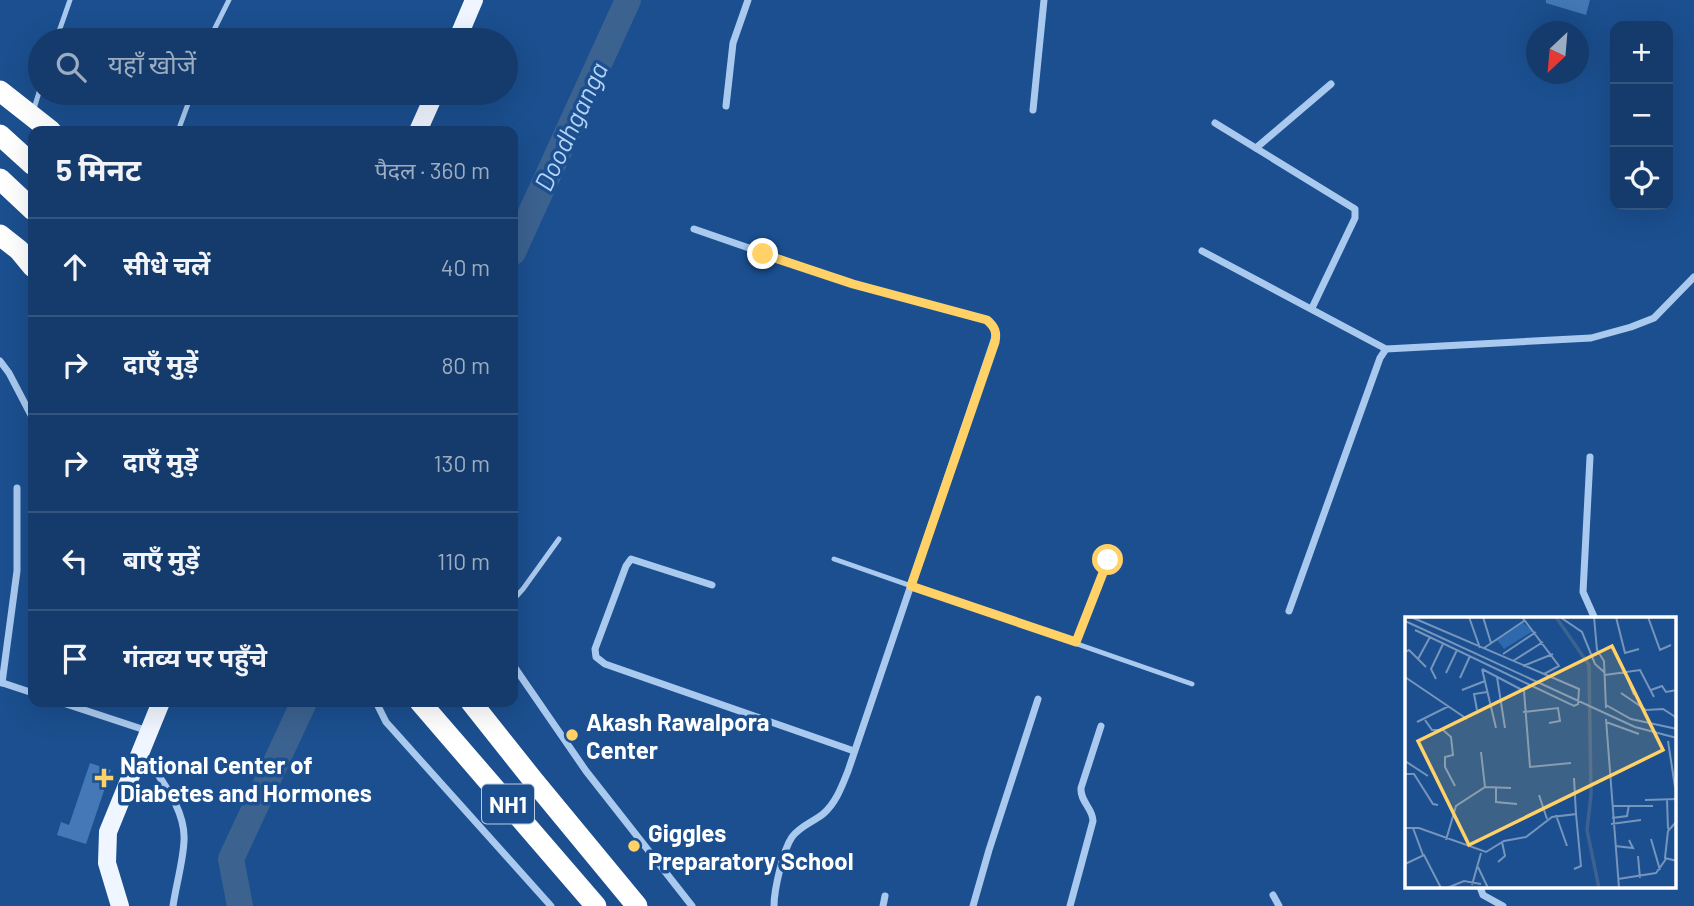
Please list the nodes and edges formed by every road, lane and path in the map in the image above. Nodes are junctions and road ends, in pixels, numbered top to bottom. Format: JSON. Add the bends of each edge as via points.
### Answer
{"nodes":[{"id":1,"x":70,"y":0,"type":"edge"},
{"id":2,"x":229,"y":0,"type":"edge"},
{"id":3,"x":474,"y":0,"type":"edge"},
{"id":4,"x":748,"y":0,"type":"edge"},
{"id":5,"x":1044,"y":0,"type":"edge"},
{"id":6,"x":60,"y":28,"type":"edge"},
{"id":7,"x":215,"y":28,"type":"edge"},
{"id":8,"x":462,"y":28,"type":"edge"},
{"id":9,"x":1331,"y":83,"type":"dead end"},
{"id":10,"x":0,"y":91,"type":"edge"},
{"id":11,"x":35,"y":105,"type":"edge"},
{"id":12,"x":188,"y":105,"type":"edge"},
{"id":13,"x":430,"y":105,"type":"edge"},
{"id":14,"x":726,"y":106,"type":"dead end"},
{"id":15,"x":1033,"y":110,"type":"dead end"},
{"id":16,"x":32,"y":114,"type":"junction"},
{"id":17,"x":1215,"y":122,"type":"dead end"},
{"id":18,"x":45,"y":126,"type":"edge"},
{"id":19,"x":180,"y":126,"type":"edge"},
{"id":20,"x":420,"y":126,"type":"edge"},
{"id":21,"x":0,"y":135,"type":"edge"},
{"id":22,"x":1256,"y":148,"type":"junction"},
{"id":23,"x":28,"y":160,"type":"edge"},
{"id":24,"x":0,"y":179,"type":"edge"},
{"id":25,"x":28,"y":205,"type":"edge"},
{"id":26,"x":694,"y":229,"type":"dead end"},
{"id":27,"x":0,"y":235,"type":"edge"},
{"id":28,"x":1202,"y":251,"type":"dead end"},
{"id":29,"x":28,"y":261,"type":"edge"},
{"id":30,"x":1694,"y":277,"type":"edge"},
{"id":31,"x":1312,"y":309,"type":"junction"},
{"id":32,"x":1386,"y":349,"type":"junction"},
{"id":33,"x":0,"y":361,"type":"edge"},
{"id":34,"x":28,"y":409,"type":"edge"},
{"id":35,"x":1590,"y":457,"type":"dead end"},
{"id":36,"x":17,"y":488,"type":"dead end"},
{"id":37,"x":559,"y":538,"type":"dead end"},
{"id":38,"x":835,"y":558,"type":"dead end"},
{"id":39,"x":1108,"y":560,"type":"dead end"},
{"id":40,"x":712,"y":585,"type":"dead end"},
{"id":41,"x":911,"y":586,"type":"junction"},
{"id":42,"x":518,"y":594,"type":"edge"},
{"id":43,"x":1289,"y":611,"type":"dead end"},
{"id":44,"x":1594,"y":617,"type":"edge"},
{"id":45,"x":1076,"y":642,"type":"junction"},
{"id":46,"x":518,"y":672,"type":"edge"},
{"id":47,"x":1,"y":682,"type":"edge"},
{"id":48,"x":1192,"y":684,"type":"dead end"},
{"id":49,"x":28,"y":691,"type":"edge"},
{"id":50,"x":1038,"y":699,"type":"dead end"},
{"id":51,"x":75,"y":707,"type":"edge"},
{"id":52,"x":159,"y":707,"type":"edge"},
{"id":53,"x":378,"y":707,"type":"edge"},
{"id":54,"x":424,"y":707,"type":"edge"},
{"id":55,"x":475,"y":707,"type":"edge"},
{"id":56,"x":1101,"y":726,"type":"dead end"},
{"id":57,"x":148,"y":731,"type":"junction"},
{"id":58,"x":141,"y":748,"type":"junction"},
{"id":59,"x":854,"y":751,"type":"junction"},
{"id":60,"x":1480,"y":888,"type":"edge"},
{"id":61,"x":1273,"y":895,"type":"dead end"},
{"id":62,"x":886,"y":896,"type":"dead end"},
{"id":63,"x":120,"y":906,"type":"edge"},
{"id":64,"x":173,"y":906,"type":"edge"},
{"id":65,"x":551,"y":906,"type":"edge"},
{"id":66,"x":596,"y":906,"type":"edge"},
{"id":67,"x":637,"y":906,"type":"edge"},
{"id":68,"x":692,"y":906,"type":"edge"},
{"id":69,"x":774,"y":906,"type":"edge"},
{"id":70,"x":883,"y":906,"type":"edge"},
{"id":71,"x":973,"y":906,"type":"edge"},
{"id":72,"x":1070,"y":906,"type":"edge"},
{"id":73,"x":1279,"y":906,"type":"edge"},
{"id":74,"x":1503,"y":906,"type":"edge"}],
"edges":[{"from":1,"to":6,"type":"lane"},
{"from":2,"to":7,"type":"lane"},
{"from":3,"to":8,"type":"main road"},
{"from":4,"to":14,"type":"street","via":[[733,43]]},
{"from":5,"to":15,"type":"street"},
{"from":9,"to":22,"type":"street"},
{"from":10,"to":16,"type":"highway"},
{"from":11,"to":16,"type":"lane"},
{"from":12,"to":19,"type":"lane"},
{"from":13,"to":20,"type":"main road"},
{"from":16,"to":18,"type":"highway"},
{"from":17,"to":22,"type":"street"},
{"from":21,"to":23,"type":"highway"},
{"from":22,"to":31,"type":"street","via":[[1355,209],[1355,218]]},
{"from":24,"to":25,"type":"highway"},
{"from":26,"to":41,"type":"street","via":[[853,284],[987,320],[993,326],[995,342]]},
{"from":27,"to":29,"type":"highway"},
{"from":28,"to":31,"type":"street"},
{"from":30,"to":32,"type":"street","via":[[1654,318],[1591,338]]},
{"from":31,"to":32,"type":"street"},
{"from":32,"to":43,"type":"street"},
{"from":33,"to":34,"type":"street"},
{"from":35,"to":44,"type":"street","via":[[1583,592]]},
{"from":36,"to":47,"type":"street","via":[[17,571]]},
{"from":37,"to":42,"type":"lane"},
{"from":38,"to":41,"type":"lane"},
{"from":39,"to":45,"type":"lane"},
{"from":40,"to":59,"type":"street","via":[[631,559],[595,649],[596,657]]},
{"from":41,"to":45,"type":"lane"},
{"from":41,"to":59,"type":"street"},
{"from":45,"to":48,"type":"lane"},
{"from":46,"to":68,"type":"street","via":[[586,771]]},
{"from":47,"to":49,"type":"street"},
{"from":50,"to":71,"type":"street"},
{"from":51,"to":57,"type":"street"},
{"from":52,"to":57,"type":"main road"},
{"from":53,"to":65,"type":"street","via":[[386,722]]},
{"from":54,"to":66,"type":"highway","number":"NH1"},
{"from":55,"to":67,"type":"highway","number":"NH1"},
{"from":56,"to":72,"type":"street","via":[[1081,788],[1093,821]]},
{"from":57,"to":58,"type":"main road"},
{"from":58,"to":63,"type":"main road","via":[[108,832],[107,863]]},
{"from":58,"to":64,"type":"street","via":[[181,820],[184,840]]},
{"from":59,"to":69,"type":"street","via":[[832,804],[788,844]]},
{"from":60,"to":74,"type":"street","via":[[1483,895]]},
{"from":61,"to":73,"type":"street"},
{"from":62,"to":70,"type":"street"}]}
